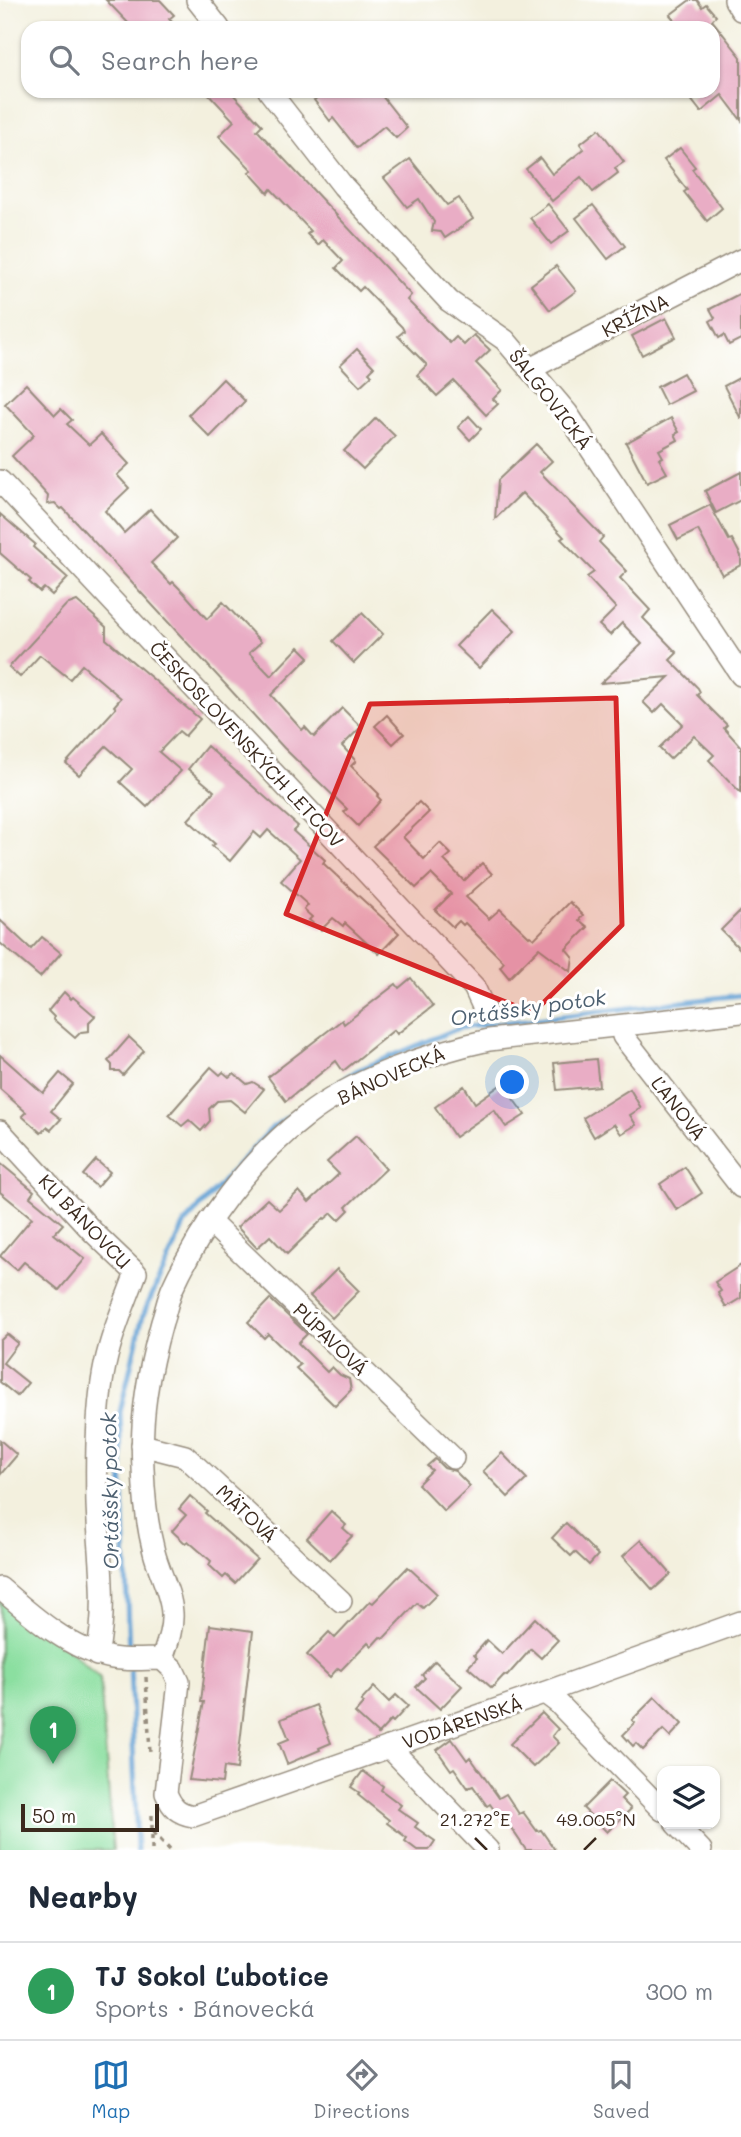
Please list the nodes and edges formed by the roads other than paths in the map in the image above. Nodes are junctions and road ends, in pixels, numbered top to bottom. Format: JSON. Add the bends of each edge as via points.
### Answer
{"nodes":[{"id":1,"x":197,"y":0,"type":"edge"},
{"id":2,"x":735,"y":0,"type":"edge"},
{"id":3,"x":741,"y":10,"type":"edge"},
{"id":4,"x":214,"y":21,"type":"edge"},
{"id":5,"x":274,"y":98,"type":"edge"},
{"id":6,"x":741,"y":260,"type":"edge"},
{"id":7,"x":530,"y":369,"type":"junction"},
{"id":8,"x":0,"y":481,"type":"edge"},
{"id":9,"x":741,"y":675,"type":"edge"},
{"id":10,"x":741,"y":1012,"type":"edge"},
{"id":11,"x":486,"y":1013,"type":"dead end"},
{"id":12,"x":621,"y":1027,"type":"junction"},
{"id":13,"x":0,"y":1131,"type":"edge"},
{"id":14,"x":741,"y":1187,"type":"edge"},
{"id":15,"x":209,"y":1220,"type":"junction"},
{"id":16,"x":142,"y":1445,"type":"junction"},
{"id":17,"x":453,"y":1458,"type":"dead end"},
{"id":18,"x":0,"y":1588,"type":"edge"},
{"id":19,"x":341,"y":1601,"type":"dead end"},
{"id":20,"x":741,"y":1622,"type":"edge"},
{"id":21,"x":106,"y":1656,"type":"junction"},
{"id":22,"x":153,"y":1659,"type":"junction"},
{"id":23,"x":545,"y":1693,"type":"junction"},
{"id":24,"x":388,"y":1747,"type":"junction"},
{"id":25,"x":657,"y":1805,"type":"edge"},
{"id":26,"x":681,"y":1829,"type":"edge"},
{"id":27,"x":488,"y":1850,"type":"edge"},
{"id":28,"x":701,"y":1850,"type":"edge"}],
"edges":[{"from":1,"to":4,"type":"street"},
{"from":2,"to":3,"type":"street"},
{"from":5,"to":7,"type":"street","name":"ŠALGOVICKÁ","via":[[343,186],[449,301],[506,340]]},
{"from":6,"to":7,"type":"street","name":"KRÍŽNA"},
{"from":7,"to":9,"type":"street","name":"ŠALGOVICKÁ","via":[[566,413]]},
{"from":8,"to":11,"type":"street","name":"ČESKOSLOVENSKÝCH LETCOV","via":[[474,987]]},
{"from":10,"to":12,"type":"street","name":"BÁNOVECKÁ"},
{"from":12,"to":14,"type":"street","name":"ĽANOVÁ","via":[[623,1036]]},
{"from":12,"to":15,"type":"street","name":"BÁNOVECKÁ","via":[[456,1047],[354,1087],[305,1116],[254,1164]]},
{"from":13,"to":21,"type":"street","name":"KU BÁNOVCU","via":[[136,1273],[108,1351],[97,1424]]},
{"from":15,"to":16,"type":"street","name":"BÁNOVECKÁ","via":[[172,1289],[153,1354]]},
{"from":15,"to":17,"type":"street","name":"PÚPAVOVÁ"},
{"from":16,"to":19,"type":"street","name":"MÄTOVÁ","via":[[185,1457]]},
{"from":16,"to":22,"type":"street","name":"BÁNOVECKÁ","via":[[145,1504],[172,1611],[172,1628]]},
{"from":18,"to":21,"type":"street","via":[[60,1635]]},
{"from":20,"to":23,"type":"street","name":"VODÁRENSKÁ"},
{"from":21,"to":22,"type":"street"},
{"from":22,"to":24,"type":"street","name":"VODÁRENSKÁ","via":[[173,1669],[179,1682],[166,1793],[181,1814],[193,1816]]},
{"from":23,"to":24,"type":"street","name":"VODÁRENSKÁ"},
{"from":23,"to":25,"type":"street"},
{"from":24,"to":27,"type":"street"},
{"from":26,"to":28,"type":"street"}]}
